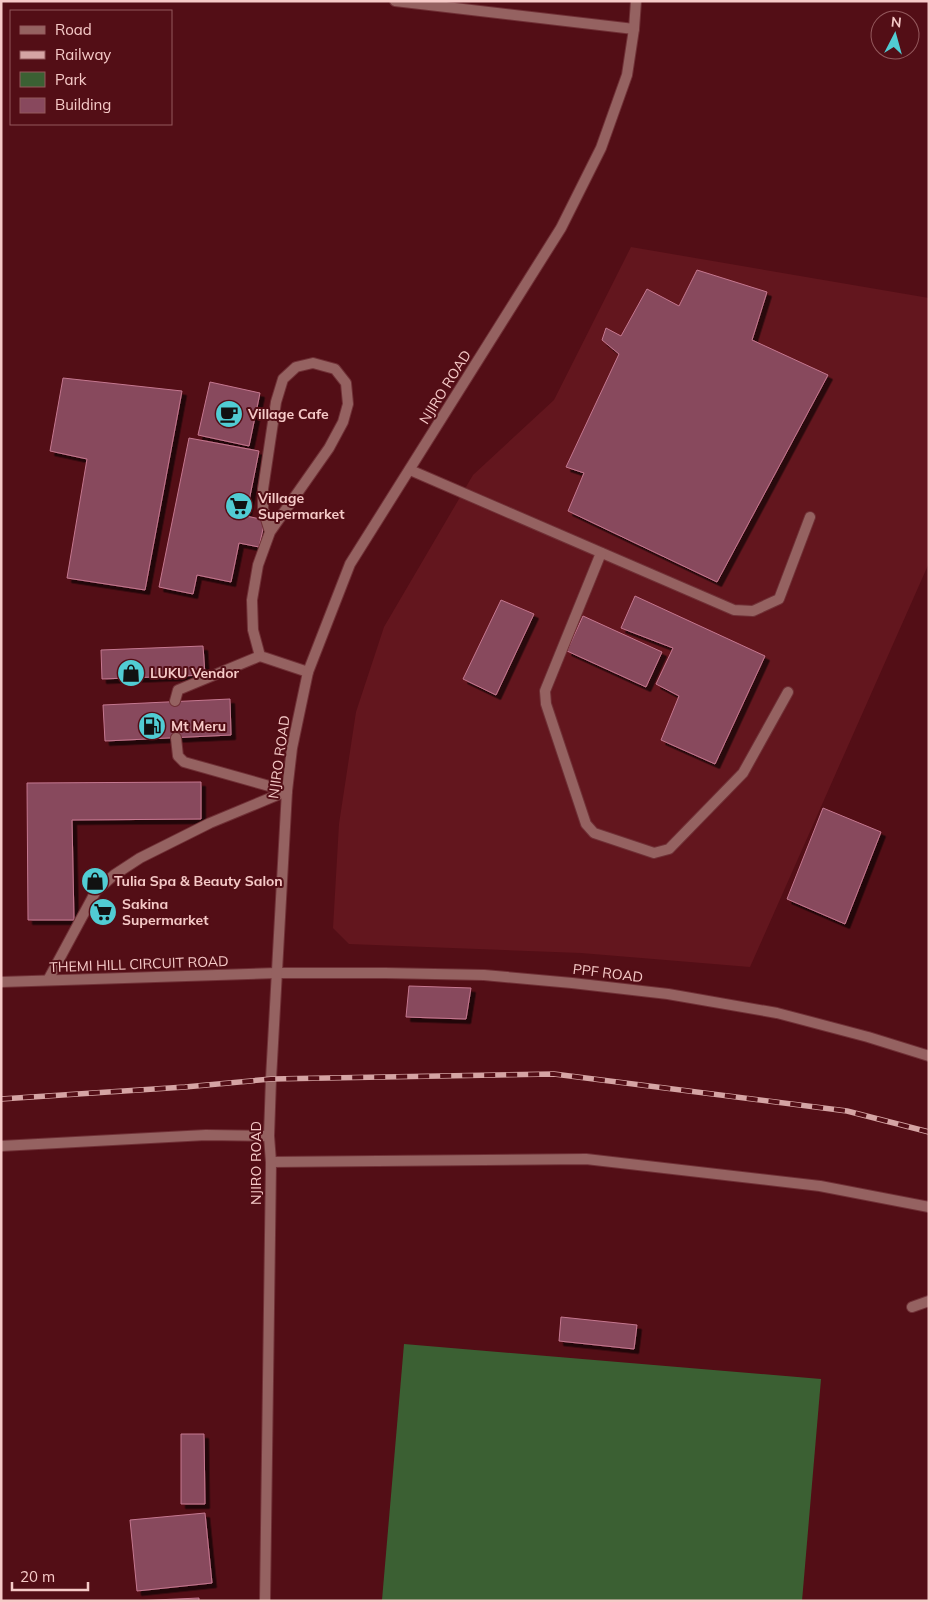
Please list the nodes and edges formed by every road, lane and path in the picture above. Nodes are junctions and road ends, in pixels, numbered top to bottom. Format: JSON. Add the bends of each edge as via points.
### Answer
{"nodes":[{"id":1,"x":395,"y":1,"type":"edge"},
{"id":2,"x":636,"y":1,"type":"edge"},
{"id":3,"x":634,"y":29,"type":"junction"},
{"id":4,"x":410,"y":470,"type":"junction"},
{"id":5,"x":810,"y":517,"type":"dead end"},
{"id":6,"x":270,"y":532,"type":"junction"},
{"id":7,"x":601,"y":553,"type":"junction"},
{"id":8,"x":260,"y":656,"type":"junction"},
{"id":9,"x":308,"y":672,"type":"junction"},
{"id":10,"x":788,"y":692,"type":"dead end"},
{"id":11,"x":175,"y":702,"type":"dead end"},
{"id":12,"x":176,"y":738,"type":"dead end"},
{"id":13,"x":287,"y":791,"type":"junction"},
{"id":14,"x":277,"y":973,"type":"junction"},
{"id":15,"x":48,"y":980,"type":"junction"},
{"id":16,"x":1,"y":982,"type":"edge"},
{"id":17,"x":929,"y":1056,"type":"edge"},
{"id":18,"x":269,"y":1136,"type":"junction"},
{"id":19,"x":1,"y":1146,"type":"edge"},
{"id":20,"x":271,"y":1162,"type":"junction"},
{"id":21,"x":929,"y":1207,"type":"edge"},
{"id":22,"x":929,"y":1302,"type":"edge"},
{"id":23,"x":912,"y":1307,"type":"dead end"},
{"id":24,"x":265,"y":1601,"type":"edge"}],
"edges":[{"from":1,"to":3,"type":"street"},
{"from":2,"to":3,"type":"street","name":"NJIRO ROAD"},
{"from":3,"to":4,"type":"street","name":"NJIRO ROAD","via":[[627,75],[601,148],[561,228]]},
{"from":4,"to":7,"type":"street"},
{"from":4,"to":9,"type":"street","name":"NJIRO ROAD","via":[[350,564]]},
{"from":5,"to":7,"type":"street","via":[[779,599],[753,611],[734,610]]},
{"from":6,"to":6,"type":"street","via":[[329,448],[343,422],[348,404],[346,383],[335,370],[313,362],[296,368],[284,379],[276,402],[263,489],[263,508]]},
{"from":6,"to":8,"type":"street","via":[[258,565],[252,600],[253,630]]},
{"from":7,"to":10,"type":"street","via":[[545,691],[546,704],[586,824],[594,833],[654,852],[669,849],[743,773]]},
{"from":8,"to":9,"type":"street"},
{"from":8,"to":11,"type":"street","via":[[178,690]]},
{"from":9,"to":13,"type":"street","name":"NJIRO ROAD","via":[[292,748]]},
{"from":12,"to":13,"type":"street","via":[[178,756],[184,762]]},
{"from":13,"to":14,"type":"street","name":"NJIRO ROAD"},
{"from":13,"to":15,"type":"street","via":[[210,824],[114,874],[96,891]]},
{"from":14,"to":15,"type":"street","name":"THEMI HILL CIRCUIT ROAD"},
{"from":14,"to":17,"type":"street","name":"PPF ROAD","via":[[484,974],[668,994],[777,1013]]},
{"from":14,"to":18,"type":"street","name":"NJIRO ROAD"},
{"from":15,"to":16,"type":"street","name":"THEMI HILL CIRCUIT ROAD"},
{"from":18,"to":19,"type":"street","via":[[206,1135]]},
{"from":18,"to":20,"type":"street","name":"NJIRO ROAD"},
{"from":20,"to":21,"type":"street","via":[[586,1159],[820,1186]]},
{"from":20,"to":24,"type":"street","name":"NJIRO ROAD"},
{"from":22,"to":23,"type":"street"}]}
